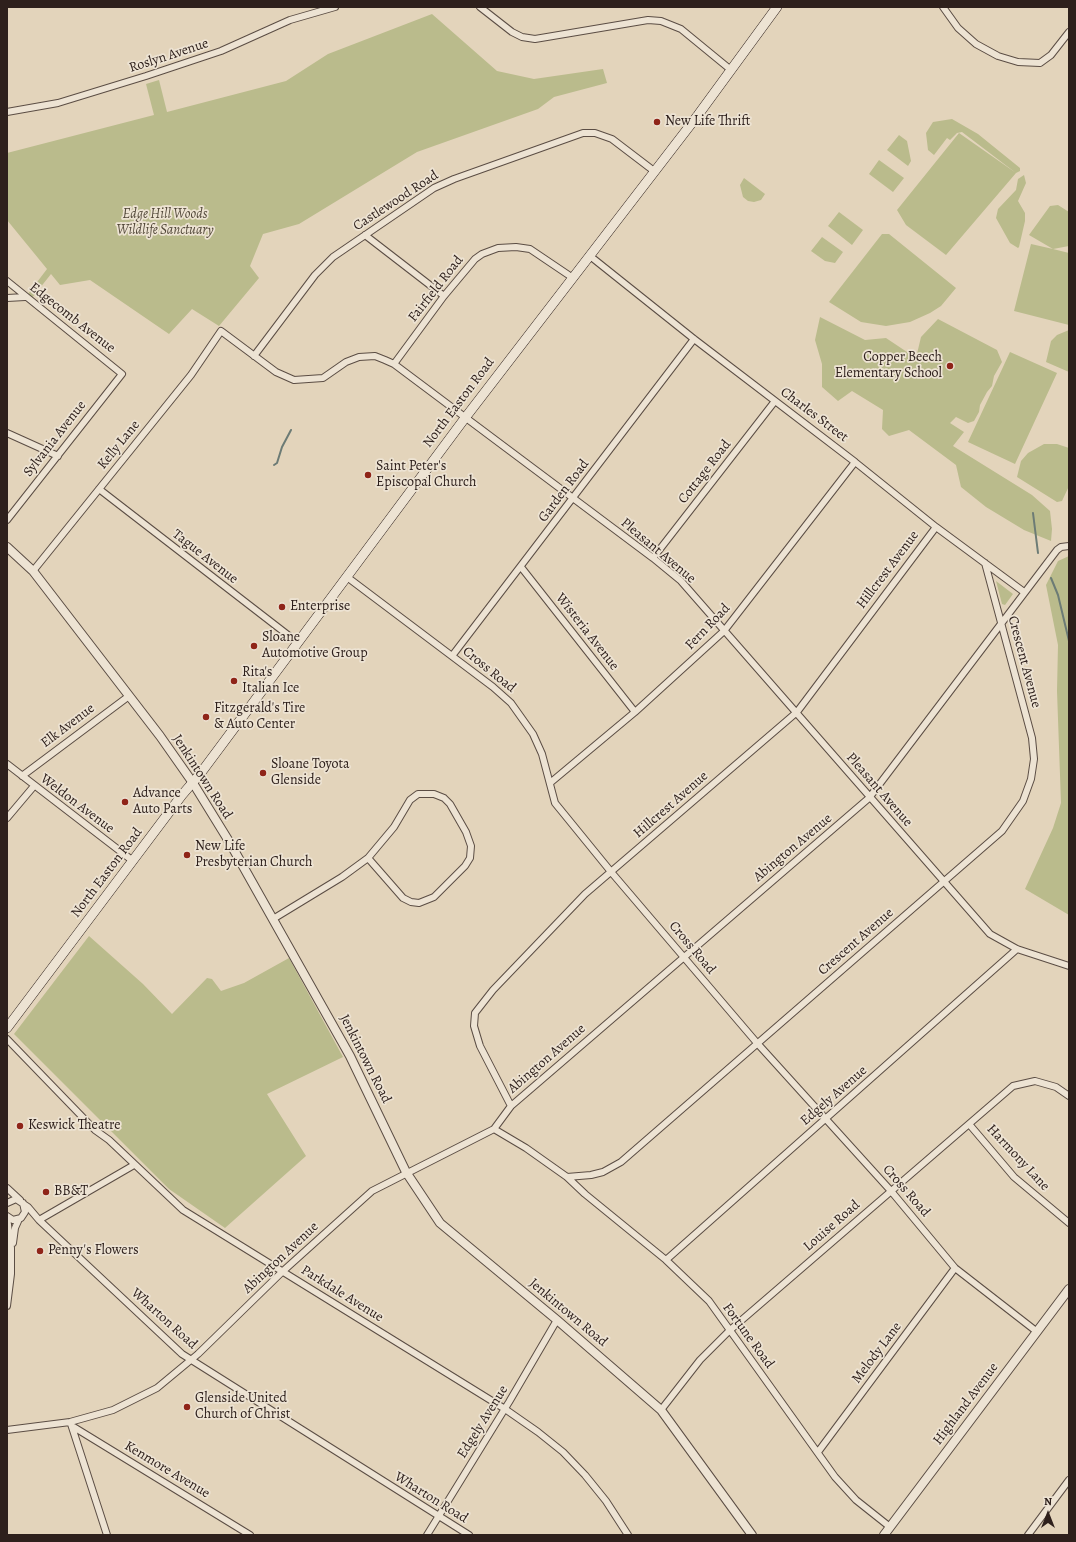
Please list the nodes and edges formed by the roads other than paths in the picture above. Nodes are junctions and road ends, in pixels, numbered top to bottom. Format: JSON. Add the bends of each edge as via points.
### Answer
{"nodes":[{"id":1,"x":335,"y":7,"type":"edge"},
{"id":2,"x":480,"y":7,"type":"edge"},
{"id":3,"x":777,"y":7,"type":"edge"},
{"id":4,"x":943,"y":7,"type":"edge"},
{"id":5,"x":1069,"y":32,"type":"edge"},
{"id":6,"x":731,"y":70,"type":"junction"},
{"id":7,"x":7,"y":112,"type":"edge"},
{"id":8,"x":654,"y":171,"type":"junction"},
{"id":9,"x":365,"y":235,"type":"junction"},
{"id":10,"x":590,"y":256,"type":"junction"},
{"id":11,"x":573,"y":278,"type":"junction"},
{"id":12,"x":7,"y":281,"type":"edge"},
{"id":13,"x":444,"y":296,"type":"junction"},
{"id":14,"x":25,"y":297,"type":"junction"},
{"id":15,"x":7,"y":298,"type":"edge"},
{"id":16,"x":221,"y":331,"type":"joint"},
{"id":17,"x":694,"y":339,"type":"junction"},
{"id":18,"x":254,"y":356,"type":"junction"},
{"id":19,"x":394,"y":364,"type":"junction"},
{"id":20,"x":122,"y":374,"type":"joint"},
{"id":21,"x":775,"y":401,"type":"junction"},
{"id":22,"x":465,"y":418,"type":"junction"},
{"id":23,"x":7,"y":433,"type":"edge"},
{"id":24,"x":58,"y":456,"type":"junction"},
{"id":25,"x":855,"y":462,"type":"junction"},
{"id":26,"x":99,"y":489,"type":"junction"},
{"id":27,"x":573,"y":499,"type":"junction"},
{"id":28,"x":7,"y":520,"type":"edge"},
{"id":29,"x":936,"y":527,"type":"junction"},
{"id":30,"x":1069,"y":546,"type":"edge"},
{"id":31,"x":7,"y":548,"type":"edge"},
{"id":32,"x":653,"y":558,"type":"junction"},
{"id":33,"x":985,"y":564,"type":"junction"},
{"id":34,"x":521,"y":567,"type":"junction"},
{"id":35,"x":33,"y":572,"type":"junction"},
{"id":36,"x":347,"y":577,"type":"junction"},
{"id":37,"x":1024,"y":592,"type":"junction"},
{"id":38,"x":1001,"y":623,"type":"junction"},
{"id":39,"x":724,"y":631,"type":"junction"},
{"id":40,"x":297,"y":642,"type":"junction"},
{"id":41,"x":452,"y":656,"type":"junction"},
{"id":42,"x":129,"y":696,"type":"junction"},
{"id":43,"x":634,"y":712,"type":"junction"},
{"id":44,"x":797,"y":712,"type":"junction"},
{"id":45,"x":7,"y":764,"type":"edge"},
{"id":46,"x":22,"y":776,"type":"junction"},
{"id":47,"x":193,"y":783,"type":"junction"},
{"id":48,"x":550,"y":783,"type":"junction"},
{"id":49,"x":34,"y":786,"type":"junction"},
{"id":50,"x":869,"y":798,"type":"junction"},
{"id":51,"x":7,"y":818,"type":"edge"},
{"id":52,"x":368,"y":858,"type":"junction"},
{"id":53,"x":133,"y":861,"type":"junction"},
{"id":54,"x":612,"y":873,"type":"junction"},
{"id":55,"x":944,"y":882,"type":"junction"},
{"id":56,"x":273,"y":919,"type":"junction"},
{"id":57,"x":1017,"y":949,"type":"junction"},
{"id":58,"x":684,"y":957,"type":"junction"},
{"id":59,"x":1069,"y":966,"type":"edge"},
{"id":60,"x":7,"y":1028,"type":"edge"},
{"id":61,"x":7,"y":1039,"type":"edge"},
{"id":62,"x":757,"y":1043,"type":"junction"},
{"id":63,"x":1069,"y":1096,"type":"edge"},
{"id":64,"x":511,"y":1106,"type":"junction"},
{"id":65,"x":825,"y":1120,"type":"junction"},
{"id":66,"x":969,"y":1124,"type":"junction"},
{"id":67,"x":494,"y":1129,"type":"junction"},
{"id":68,"x":134,"y":1165,"type":"junction"},
{"id":69,"x":406,"y":1172,"type":"junction"},
{"id":70,"x":568,"y":1176,"type":"junction"},
{"id":71,"x":7,"y":1188,"type":"edge"},
{"id":72,"x":891,"y":1191,"type":"junction"},
{"id":73,"x":21,"y":1201,"type":"junction"},
{"id":74,"x":7,"y":1202,"type":"edge"},
{"id":75,"x":7,"y":1217,"type":"edge"},
{"id":76,"x":21,"y":1218,"type":"junction"},
{"id":77,"x":39,"y":1220,"type":"junction"},
{"id":78,"x":1069,"y":1223,"type":"edge"},
{"id":79,"x":666,"y":1260,"type":"junction"},
{"id":80,"x":11,"y":1261,"type":"junction"},
{"id":81,"x":955,"y":1268,"type":"junction"},
{"id":82,"x":282,"y":1272,"type":"junction"},
{"id":83,"x":1069,"y":1289,"type":"edge"},
{"id":84,"x":7,"y":1306,"type":"edge"},
{"id":85,"x":557,"y":1320,"type":"junction"},
{"id":86,"x":729,"y":1331,"type":"junction"},
{"id":87,"x":1036,"y":1331,"type":"junction"},
{"id":88,"x":191,"y":1360,"type":"junction"},
{"id":89,"x":505,"y":1409,"type":"junction"},
{"id":90,"x":661,"y":1410,"type":"junction"},
{"id":91,"x":71,"y":1424,"type":"junction"},
{"id":92,"x":7,"y":1430,"type":"edge"},
{"id":93,"x":818,"y":1452,"type":"junction"},
{"id":94,"x":1069,"y":1480,"type":"edge"},
{"id":95,"x":438,"y":1516,"type":"junction"},
{"id":96,"x":890,"y":1527,"type":"junction"},
{"id":97,"x":107,"y":1535,"type":"edge"},
{"id":98,"x":250,"y":1535,"type":"edge"},
{"id":99,"x":427,"y":1535,"type":"edge"},
{"id":100,"x":468,"y":1535,"type":"edge"},
{"id":101,"x":628,"y":1535,"type":"edge"},
{"id":102,"x":752,"y":1535,"type":"edge"},
{"id":103,"x":884,"y":1535,"type":"edge"},
{"id":104,"x":1028,"y":1535,"type":"edge"}],
"edges":[{"from":1,"to":7,"type":"street","name":"Roslyn Avenue","via":[[290,20],[221,52],[58,104]]},
{"from":2,"to":6,"type":"street","via":[[512,32],[535,39],[648,20],[661,21],[681,29]]},
{"from":3,"to":6,"type":"main road","name":"North Easton Road"},
{"from":4,"to":5,"type":"street","via":[[958,28],[976,44],[998,56],[1018,62],[1040,63],[1051,55]]},
{"from":6,"to":8,"type":"main road","name":"North Easton Road"},
{"from":8,"to":9,"type":"street","name":"Castlewood Road","via":[[612,139],[595,133],[583,133],[434,188]]},
{"from":8,"to":10,"type":"main road","name":"North Easton Road"},
{"from":9,"to":13,"type":"street"},
{"from":9,"to":18,"type":"street","name":"Castlewood Road","via":[[326,264]]},
{"from":10,"to":11,"type":"main road","name":"North Easton Road"},
{"from":10,"to":17,"type":"street","name":"Charles Street"},
{"from":11,"to":13,"type":"street","name":"Fairfield Road","via":[[530,249],[498,248],[475,259]]},
{"from":11,"to":22,"type":"main road","name":"North Easton Road"},
{"from":12,"to":14,"type":"street","name":"Edgecomb Avenue"},
{"from":13,"to":19,"type":"street","name":"Fairfield Road"},
{"from":14,"to":15,"type":"street"},
{"from":14,"to":20,"type":"street","name":"Edgecomb Avenue"},
{"from":16,"to":18,"type":"street","name":"Pleasant Avenue"},
{"from":16,"to":26,"type":"street","name":"Kelly Lane","via":[[191,375]]},
{"from":17,"to":21,"type":"street","name":"Charles Street"},
{"from":17,"to":27,"type":"street","name":"Garden Road"},
{"from":18,"to":19,"type":"street","name":"Pleasant Avenue","via":[[276,372],[294,380],[323,378],[358,357],[375,356]]},
{"from":19,"to":22,"type":"street","name":"Pleasant Avenue"},
{"from":20,"to":24,"type":"street","name":"Sylvania Avenue"},
{"from":21,"to":25,"type":"street","name":"Charles Street"},
{"from":21,"to":32,"type":"street","name":"Cottage Road"},
{"from":22,"to":27,"type":"street","name":"Pleasant Avenue"},
{"from":22,"to":36,"type":"main road","name":"North Easton Road"},
{"from":23,"to":24,"type":"street"},
{"from":24,"to":28,"type":"street","name":"Sylvania Avenue"},
{"from":25,"to":29,"type":"street","name":"Charles Street"},
{"from":25,"to":39,"type":"street","name":"Fern Road"},
{"from":26,"to":35,"type":"street","name":"Kelly Lane"},
{"from":26,"to":40,"type":"street","name":"Tague Avenue"},
{"from":27,"to":32,"type":"street","name":"Pleasant Avenue"},
{"from":27,"to":34,"type":"street","name":"Garden Road"},
{"from":29,"to":33,"type":"street","name":"Charles Street"},
{"from":29,"to":44,"type":"street","name":"Hillcrest Avenue"},
{"from":30,"to":37,"type":"street","name":"Abington Avenue","via":[[1057,550]]},
{"from":31,"to":35,"type":"street","name":"Jenkintown Road"},
{"from":32,"to":39,"type":"street","name":"Pleasant Avenue","via":[[681,581]]},
{"from":33,"to":37,"type":"street","name":"Charles Street"},
{"from":33,"to":38,"type":"street","name":"Crescent Avenue"},
{"from":34,"to":41,"type":"street","name":"Garden Road"},
{"from":34,"to":43,"type":"street","name":"Wisteria Avenue"},
{"from":35,"to":42,"type":"street","name":"Jenkintown Road"},
{"from":36,"to":40,"type":"main road","name":"North Easton Road"},
{"from":36,"to":41,"type":"street","name":"Cross Road"},
{"from":37,"to":38,"type":"street","name":"Abington Avenue"},
{"from":38,"to":50,"type":"street","name":"Abington Avenue"},
{"from":38,"to":55,"type":"street","name":"Crescent Avenue","via":[[1032,738],[1034,760],[1031,779],[1023,801],[1002,831]]},
{"from":39,"to":43,"type":"street","name":"Fern Road"},
{"from":39,"to":44,"type":"street","name":"Pleasant Avenue"},
{"from":40,"to":47,"type":"main road","name":"North Easton Road"},
{"from":41,"to":48,"type":"street","name":"Cross Road","via":[[511,703],[533,734]]},
{"from":42,"to":46,"type":"street","name":"Elk Avenue"},
{"from":42,"to":47,"type":"street","name":"Jenkintown Road"},
{"from":43,"to":48,"type":"street","name":"Fern Road"},
{"from":44,"to":50,"type":"street","name":"Pleasant Avenue"},
{"from":44,"to":54,"type":"street","name":"Hillcrest Avenue"},
{"from":45,"to":46,"type":"street","name":"Weldon Avenue"},
{"from":46,"to":49,"type":"street","name":"Weldon Avenue"},
{"from":47,"to":53,"type":"main road","name":"North Easton Road"},
{"from":47,"to":56,"type":"street","name":"Jenkintown Road"},
{"from":48,"to":54,"type":"street","name":"Cross Road","via":[[555,803]]},
{"from":49,"to":51,"type":"street"},
{"from":49,"to":53,"type":"street","name":"Weldon Avenue"},
{"from":50,"to":55,"type":"street","name":"Pleasant Avenue"},
{"from":50,"to":58,"type":"street","name":"Abington Avenue"},
{"from":52,"to":52,"type":"street","via":[[394,827],[410,800],[418,794],[434,794],[444,798],[450,804],[472,846],[470,858],[465,866],[434,898],[419,903],[403,898]]},
{"from":52,"to":56,"type":"street"},
{"from":53,"to":60,"type":"main road","name":"North Easton Road"},
{"from":54,"to":58,"type":"street","name":"Cross Road"},
{"from":54,"to":64,"type":"street","name":"Hillcrest Avenue","via":[[580,900],[493,990],[475,1013],[474,1026],[480,1046]]},
{"from":55,"to":57,"type":"street","name":"Pleasant Avenue","via":[[990,934]]},
{"from":55,"to":62,"type":"street","name":"Crescent Avenue"},
{"from":56,"to":69,"type":"street","name":"Jenkintown Road","via":[[350,1056]]},
{"from":57,"to":59,"type":"street","name":"Pleasant Avenue"},
{"from":57,"to":65,"type":"street","name":"Edgely Avenue"},
{"from":58,"to":62,"type":"street","name":"Cross Road"},
{"from":58,"to":64,"type":"street","name":"Abington Avenue"},
{"from":61,"to":68,"type":"street","name":"Parkdale Avenue","via":[[95,1130]]},
{"from":62,"to":65,"type":"street","name":"Cross Road"},
{"from":62,"to":70,"type":"street","name":"Crescent Avenue","via":[[621,1162],[603,1172]]},
{"from":63,"to":66,"type":"street","name":"Louise Road","via":[[1056,1087],[1035,1081],[1013,1086]]},
{"from":64,"to":67,"type":"street","name":"Abington Avenue"},
{"from":65,"to":72,"type":"street","name":"Cross Road"},
{"from":65,"to":79,"type":"street","name":"Edgely Avenue"},
{"from":66,"to":72,"type":"street","name":"Louise Road"},
{"from":66,"to":78,"type":"street","name":"Harmony Lane","via":[[1014,1177]]},
{"from":67,"to":69,"type":"street","name":"Abington Avenue"},
{"from":67,"to":70,"type":"street"},
{"from":68,"to":77,"type":"street"},
{"from":68,"to":82,"type":"street","name":"Parkdale Avenue","via":[[183,1210]]},
{"from":69,"to":82,"type":"street","name":"Abington Avenue","via":[[372,1191]]},
{"from":69,"to":85,"type":"street","name":"Jenkintown Road","via":[[440,1222]]},
{"from":70,"to":79,"type":"street","name":"Fortune Road","via":[[585,1194]]},
{"from":71,"to":73,"type":"street","name":"Wharton Road"},
{"from":72,"to":81,"type":"street","name":"Cross Road"},
{"from":72,"to":86,"type":"street","name":"Louise Road"},
{"from":73,"to":74,"type":"street","via":[[13,1199]]},
{"from":73,"to":76,"type":"street","via":[[25,1210]]},
{"from":73,"to":77,"type":"street","name":"Wharton Road"},
{"from":75,"to":76,"type":"street","via":[[13,1220]]},
{"from":75,"to":80,"type":"street"},
{"from":76,"to":77,"type":"street"},
{"from":76,"to":80,"type":"street","via":[[14,1233]]},
{"from":77,"to":88,"type":"street","name":"Wharton Road"},
{"from":79,"to":86,"type":"street","name":"Fortune Road","via":[[709,1301]]},
{"from":80,"to":84,"type":"street"},
{"from":81,"to":87,"type":"street","name":"Cross Road"},
{"from":81,"to":93,"type":"street","name":"Melody Lane"},
{"from":82,"to":88,"type":"street","name":"Abington Avenue"},
{"from":82,"to":89,"type":"street","name":"Parkdale Avenue"},
{"from":83,"to":87,"type":"street","name":"Highland Avenue"},
{"from":85,"to":89,"type":"street","name":"Edgely Avenue"},
{"from":85,"to":90,"type":"street","name":"Jenkintown Road"},
{"from":86,"to":90,"type":"street","name":"Louise Road","via":[[700,1360]]},
{"from":86,"to":93,"type":"street","name":"Fortune Road"},
{"from":87,"to":96,"type":"street","name":"Highland Avenue"},
{"from":88,"to":91,"type":"street","name":"Abington Avenue","via":[[157,1388],[113,1410]]},
{"from":88,"to":95,"type":"street","name":"Wharton Road"},
{"from":89,"to":95,"type":"street","name":"Edgely Avenue"},
{"from":89,"to":101,"type":"street","name":"Parkdale Avenue","via":[[563,1452],[585,1474]]},
{"from":90,"to":102,"type":"street","name":"Jenkintown Road"},
{"from":91,"to":92,"type":"street","name":"Abington Avenue"},
{"from":91,"to":97,"type":"street"},
{"from":91,"to":98,"type":"street","name":"Kenmore Avenue"},
{"from":93,"to":96,"type":"street","name":"Fortune Road","via":[[835,1477],[856,1500]]},
{"from":94,"to":104,"type":"street"},
{"from":95,"to":99,"type":"street","name":"Edgely Avenue"},
{"from":95,"to":100,"type":"street","name":"Wharton Road"},
{"from":96,"to":103,"type":"street","name":"Highland Avenue"}]}
